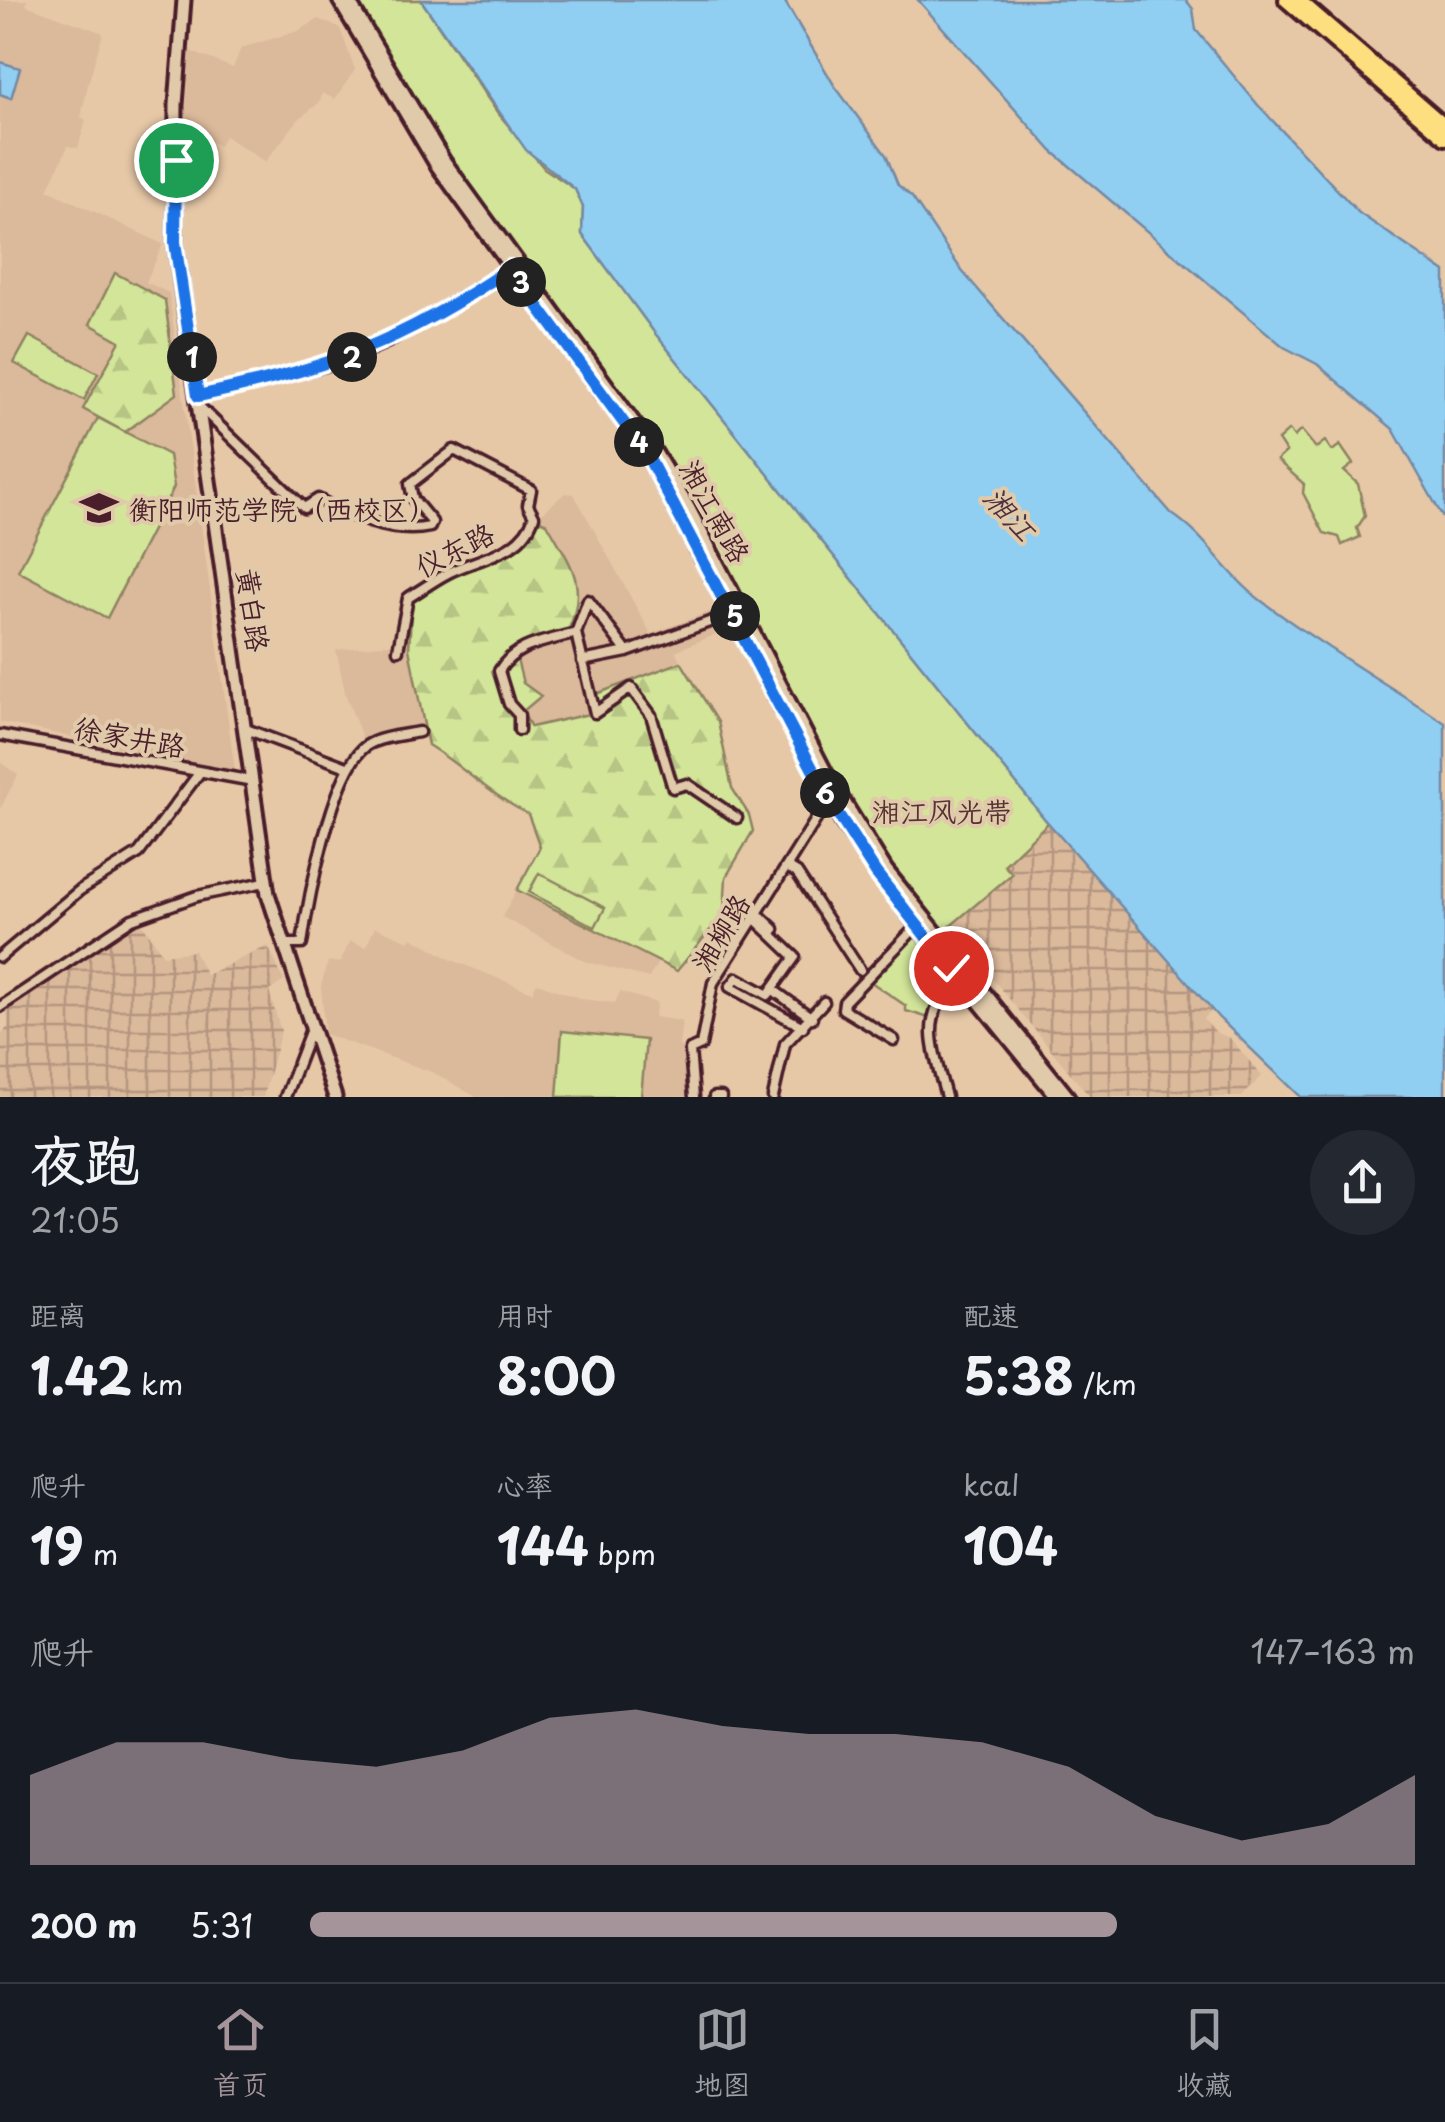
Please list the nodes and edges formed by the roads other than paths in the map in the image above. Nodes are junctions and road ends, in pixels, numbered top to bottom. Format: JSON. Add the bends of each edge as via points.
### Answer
{"nodes":[{"id":1,"x":184,"y":0,"type":"edge"},
{"id":2,"x":339,"y":0,"type":"edge"},
{"id":3,"x":348,"y":0,"type":"edge"},
{"id":4,"x":1286,"y":0,"type":"edge"},
{"id":5,"x":1299,"y":0,"type":"edge"},
{"id":6,"x":1445,"y":126,"type":"edge"},
{"id":7,"x":1445,"y":138,"type":"edge"},
{"id":8,"x":510,"y":268,"type":"junction"},
{"id":9,"x":199,"y":402,"type":"junction"},
{"id":10,"x":734,"y":613,"type":"junction"},
{"id":11,"x":576,"y":634,"type":"junction"},
{"id":12,"x":398,"y":650,"type":"dead end"},
{"id":13,"x":627,"y":652,"type":"junction"},
{"id":14,"x":582,"y":661,"type":"junction"},
{"id":15,"x":246,"y":729,"type":"junction"},
{"id":16,"x":519,"y":730,"type":"dead end"},
{"id":17,"x":419,"y":732,"type":"dead end"},
{"id":18,"x":0,"y":735,"type":"edge"},
{"id":19,"x":347,"y":767,"type":"junction"},
{"id":20,"x":200,"y":772,"type":"junction"},
{"id":21,"x":252,"y":781,"type":"junction"},
{"id":22,"x":829,"y":800,"type":"junction"},
{"id":23,"x":738,"y":818,"type":"dead end"},
{"id":24,"x":787,"y":866,"type":"junction"},
{"id":25,"x":265,"y":882,"type":"junction"},
{"id":26,"x":756,"y":916,"type":"junction"},
{"id":27,"x":917,"y":926,"type":"junction"},
{"id":28,"x":283,"y":944,"type":"junction"},
{"id":29,"x":0,"y":956,"type":"edge"},
{"id":30,"x":860,"y":970,"type":"dead end"},
{"id":31,"x":772,"y":989,"type":"junction"},
{"id":32,"x":945,"y":993,"type":"dead end"},
{"id":33,"x":824,"y":1002,"type":"dead end"},
{"id":34,"x":0,"y":1007,"type":"edge"},
{"id":35,"x":812,"y":1018,"type":"junction"},
{"id":36,"x":803,"y":1026,"type":"junction"},
{"id":37,"x":311,"y":1029,"type":"junction"},
{"id":38,"x":894,"y":1040,"type":"dead end"},
{"id":39,"x":285,"y":1097,"type":"edge"},
{"id":40,"x":335,"y":1097,"type":"edge"},
{"id":41,"x":694,"y":1097,"type":"edge"},
{"id":42,"x":773,"y":1097,"type":"edge"},
{"id":43,"x":946,"y":1097,"type":"edge"},
{"id":44,"x":1058,"y":1097,"type":"edge"},
{"id":45,"x":1068,"y":1097,"type":"edge"}],
"edges":[{"from":1,"to":9,"type":"main road","name":"黄白路","via":[[175,242]]},
{"from":2,"to":8,"type":"main road","name":"湘江南路","via":[[436,164]]},
{"from":3,"to":45,"type":"main road","name":"湘江南路","via":[[444,161],[653,448],[826,774],[886,870]]},
{"from":4,"to":7,"type":"main road"},
{"from":5,"to":6,"type":"main road"},
{"from":8,"to":9,"type":"street","via":[[388,342]]},
{"from":8,"to":10,"type":"main road","name":"湘江南路","via":[[646,453]]},
{"from":9,"to":12,"type":"street","name":"仪东路","via":[[304,508],[318,499],[388,527],[430,527],[410,484],[454,450],[530,490],[529,532],[507,550],[448,573],[408,598]]},
{"from":9,"to":15,"type":"main road","name":"黄白路"},
{"from":10,"to":13,"type":"street"},
{"from":10,"to":22,"type":"main road","name":"湘江南路"},
{"from":11,"to":13,"type":"street","via":[[588,600]]},
{"from":11,"to":14,"type":"street"},
{"from":11,"to":16,"type":"street","via":[[510,653],[499,671]]},
{"from":13,"to":14,"type":"street"},
{"from":14,"to":23,"type":"street","via":[[595,713],[632,688],[651,715],[673,788],[687,784]]},
{"from":15,"to":19,"type":"street"},
{"from":15,"to":21,"type":"main road","name":"黄白路"},
{"from":17,"to":19,"type":"street","via":[[370,744]]},
{"from":18,"to":20,"type":"street","name":"徐家井路"},
{"from":19,"to":28,"type":"street","via":[[314,870],[302,944]]},
{"from":20,"to":21,"type":"street","name":"徐家井路"},
{"from":20,"to":29,"type":"street","via":[[140,853],[80,890]]},
{"from":21,"to":25,"type":"main road","name":"黄白路"},
{"from":22,"to":24,"type":"street","name":"湘柳路"},
{"from":22,"to":27,"type":"main road","name":"湘江南路"},
{"from":24,"to":26,"type":"street","name":"湘柳路"},
{"from":24,"to":30,"type":"street"},
{"from":25,"to":28,"type":"main road","name":"黄白路"},
{"from":25,"to":34,"type":"street","via":[[197,896],[132,920]]},
{"from":26,"to":31,"type":"street","via":[[796,957]]},
{"from":26,"to":41,"type":"street","name":"湘柳路","via":[[712,983],[701,1046],[690,1050]]},
{"from":27,"to":38,"type":"street","via":[[844,1002],[843,1009]]},
{"from":27,"to":44,"type":"main road","name":"湘江南路"},
{"from":28,"to":37,"type":"main road","name":"黄白路"},
{"from":31,"to":35,"type":"street"},
{"from":31,"to":36,"type":"street","via":[[763,995],[734,977],[729,986]]},
{"from":32,"to":43,"type":"street","via":[[930,1030]]},
{"from":33,"to":35,"type":"street"},
{"from":35,"to":36,"type":"street"},
{"from":36,"to":42,"type":"street","via":[[785,1044]]},
{"from":37,"to":39,"type":"street"},
{"from":37,"to":40,"type":"main road","name":"黄白路"}]}
